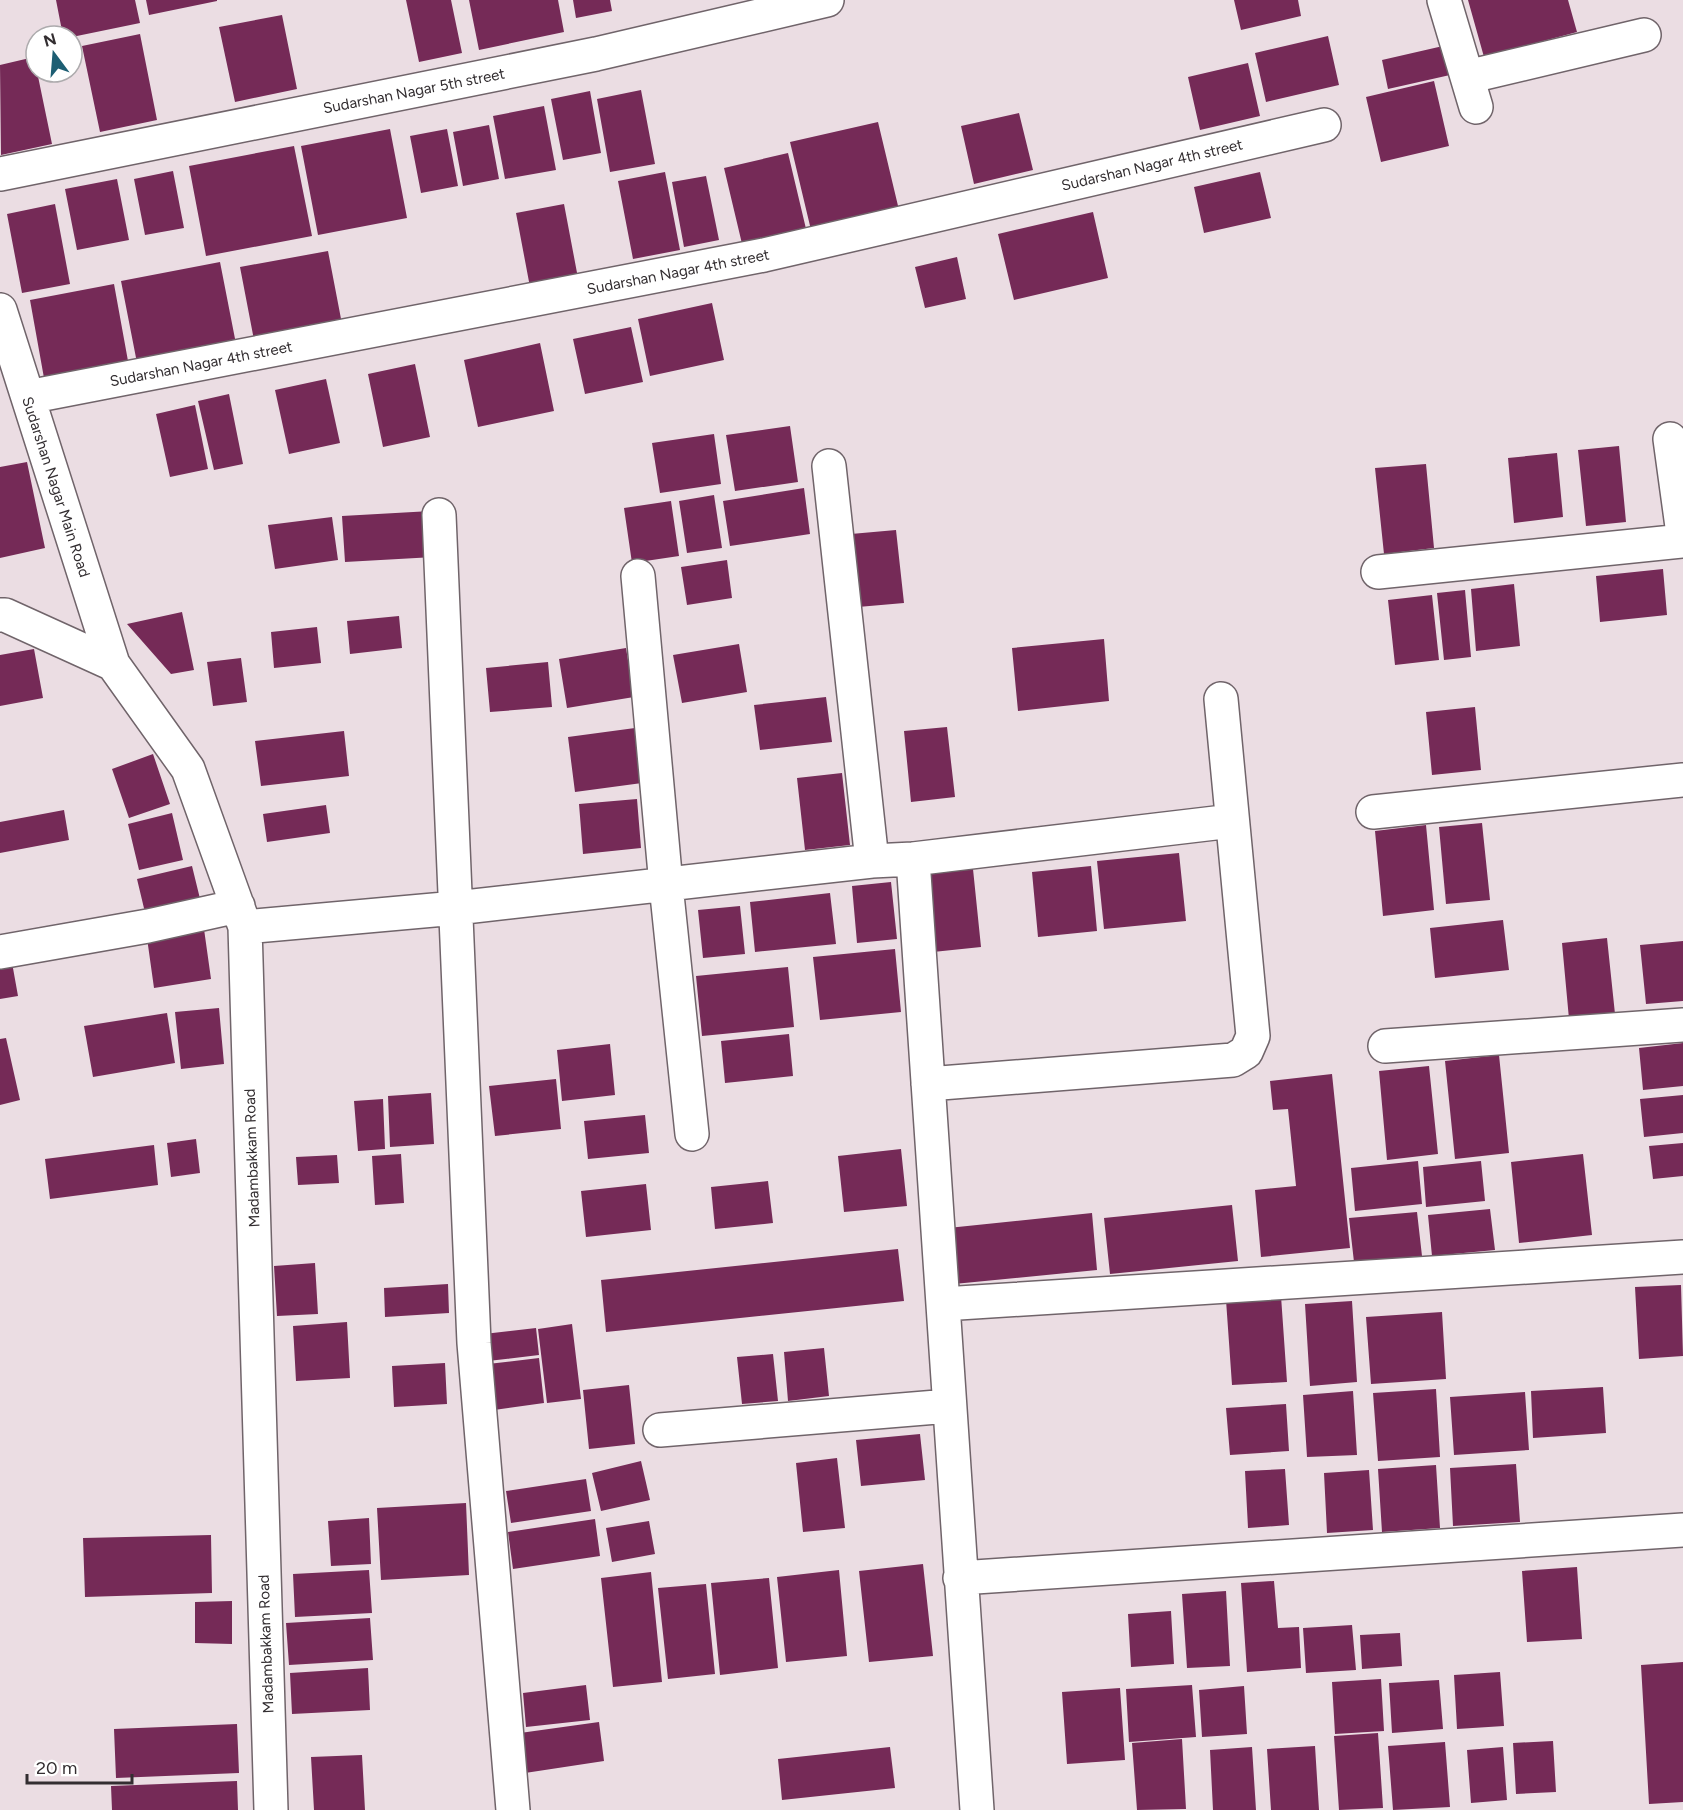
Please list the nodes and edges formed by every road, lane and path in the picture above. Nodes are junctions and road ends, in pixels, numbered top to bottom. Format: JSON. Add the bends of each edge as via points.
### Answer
{"nodes":[{"id":1,"x":827,"y":0,"type":"edge"},
{"id":2,"x":1444,"y":0,"type":"edge"},
{"id":3,"x":1644,"y":35,"type":"dead end"},
{"id":4,"x":1324,"y":125,"type":"dead end"},
{"id":5,"x":0,"y":174,"type":"edge"},
{"id":6,"x":0,"y":310,"type":"edge"},
{"id":7,"x":28,"y":397,"type":"junction"},
{"id":8,"x":1670,"y":439,"type":"dead end"},
{"id":9,"x":829,"y":466,"type":"dead end"},
{"id":10,"x":439,"y":515,"type":"dead end"},
{"id":11,"x":1683,"y":534,"type":"edge"},
{"id":12,"x":1683,"y":541,"type":"edge"},
{"id":13,"x":1378,"y":572,"type":"dead end"},
{"id":14,"x":638,"y":576,"type":"dead end"},
{"id":15,"x":0,"y":615,"type":"edge"},
{"id":16,"x":112,"y":664,"type":"junction"},
{"id":17,"x":1221,"y":699,"type":"dead end"},
{"id":18,"x":1683,"y":780,"type":"edge"},
{"id":19,"x":1373,"y":812,"type":"dead end"},
{"id":20,"x":1232,"y":821,"type":"junction"},
{"id":21,"x":913,"y":859,"type":"junction"},
{"id":22,"x":872,"y":861,"type":"junction"},
{"id":23,"x":666,"y":885,"type":"junction"},
{"id":24,"x":456,"y":908,"type":"junction"},
{"id":25,"x":242,"y":917,"type":"junction"},
{"id":26,"x":0,"y":952,"type":"edge"},
{"id":27,"x":1683,"y":1025,"type":"edge"},
{"id":28,"x":1385,"y":1046,"type":"dead end"},
{"id":29,"x":928,"y":1084,"type":"junction"},
{"id":30,"x":692,"y":1134,"type":"dead end"},
{"id":31,"x":1683,"y":1257,"type":"edge"},
{"id":32,"x":943,"y":1304,"type":"junction"},
{"id":33,"x":949,"y":1406,"type":"junction"},
{"id":34,"x":660,"y":1430,"type":"dead end"},
{"id":35,"x":1683,"y":1530,"type":"edge"},
{"id":36,"x":960,"y":1578,"type":"junction"},
{"id":37,"x":271,"y":1810,"type":"edge"},
{"id":38,"x":513,"y":1810,"type":"edge"},
{"id":39,"x":977,"y":1810,"type":"edge"}],
"edges":[{"from":1,"to":5,"type":"street","name":"Sudarshan Nagar 5th street","via":[[596,54]]},
{"from":2,"to":3,"type":"street","via":[[1471,92]]},
{"from":4,"to":7,"type":"street","name":"Sudarshan Nagar 4th street","via":[[764,255]]},
{"from":6,"to":7,"type":"street","name":"Sudarshan Nagar Main Road"},
{"from":7,"to":16,"type":"street","name":"Sudarshan Nagar Main Road"},
{"from":8,"to":11,"type":"street"},
{"from":9,"to":22,"type":"street"},
{"from":10,"to":24,"type":"street"},
{"from":12,"to":13,"type":"street"},
{"from":14,"to":23,"type":"street"},
{"from":15,"to":16,"type":"street","name":"Madambakkam Road"},
{"from":16,"to":25,"type":"street","name":"Madambakkam Road","via":[[188,769]]},
{"from":17,"to":20,"type":"street"},
{"from":18,"to":19,"type":"street"},
{"from":20,"to":21,"type":"street"},
{"from":20,"to":29,"type":"street","via":[[1253,1036],[1246,1052],[1233,1060]]},
{"from":21,"to":22,"type":"street"},
{"from":21,"to":29,"type":"street"},
{"from":22,"to":23,"type":"street"},
{"from":23,"to":24,"type":"street"},
{"from":23,"to":30,"type":"street"},
{"from":24,"to":25,"type":"street"},
{"from":24,"to":38,"type":"street","via":[[474,1343]]},
{"from":25,"to":26,"type":"street","via":[[148,926]]},
{"from":25,"to":37,"type":"street","name":"Madambakkam Road"},
{"from":27,"to":28,"type":"street"},
{"from":29,"to":32,"type":"street"},
{"from":31,"to":32,"type":"street"},
{"from":32,"to":33,"type":"street"},
{"from":33,"to":34,"type":"street"},
{"from":33,"to":36,"type":"street"},
{"from":35,"to":36,"type":"street"},
{"from":36,"to":39,"type":"street"}]}
